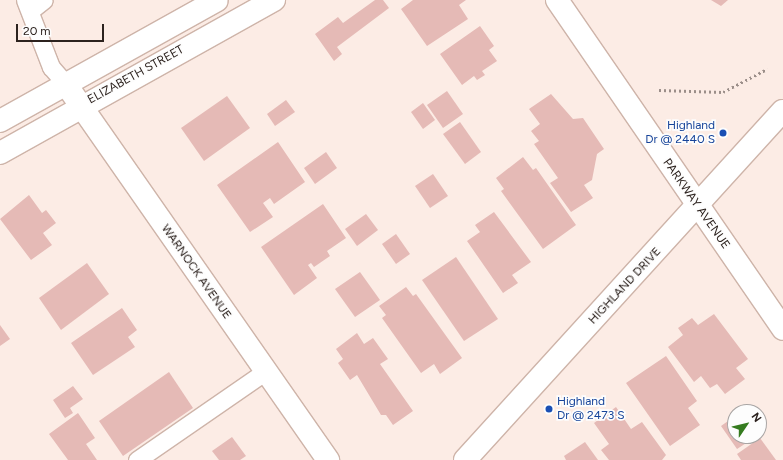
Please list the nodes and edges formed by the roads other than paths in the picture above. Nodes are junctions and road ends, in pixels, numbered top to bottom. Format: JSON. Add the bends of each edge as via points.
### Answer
{"nodes":[{"id":1,"x":217,"y":0,"type":"edge"},
{"id":2,"x":274,"y":0,"type":"edge"},
{"id":3,"x":557,"y":0,"type":"edge"},
{"id":4,"x":33,"y":3,"type":"edge"},
{"id":5,"x":65,"y":83,"type":"junction"},
{"id":6,"x":81,"y":106,"type":"junction"},
{"id":7,"x":783,"y":111,"type":"edge"},
{"id":8,"x":0,"y":121,"type":"edge"},
{"id":9,"x":0,"y":152,"type":"edge"},
{"id":10,"x":698,"y":206,"type":"junction"},
{"id":11,"x":783,"y":329,"type":"edge"},
{"id":12,"x":266,"y":371,"type":"junction"},
{"id":13,"x":136,"y":460,"type":"edge"},
{"id":14,"x":328,"y":460,"type":"edge"},
{"id":15,"x":466,"y":460,"type":"edge"}],
"edges":[{"from":1,"to":5,"type":"street"},
{"from":2,"to":6,"type":"street","name":"ELIZABETH STREET"},
{"from":3,"to":10,"type":"street","name":"PARKWAY AVENUE"},
{"from":4,"to":5,"type":"lane","via":[[51,67]]},
{"from":5,"to":6,"type":"street","name":"WARNOCK AVENUE"},
{"from":5,"to":8,"type":"street"},
{"from":6,"to":9,"type":"street","name":"ELIZABETH STREET"},
{"from":6,"to":12,"type":"street","name":"WARNOCK AVENUE"},
{"from":7,"to":10,"type":"street","name":"HIGHLAND DRIVE"},
{"from":10,"to":11,"type":"street","name":"PARKWAY AVENUE"},
{"from":10,"to":15,"type":"street","name":"HIGHLAND DRIVE"},
{"from":12,"to":13,"type":"lane"},
{"from":12,"to":14,"type":"street","name":"WARNOCK AVENUE"}]}
